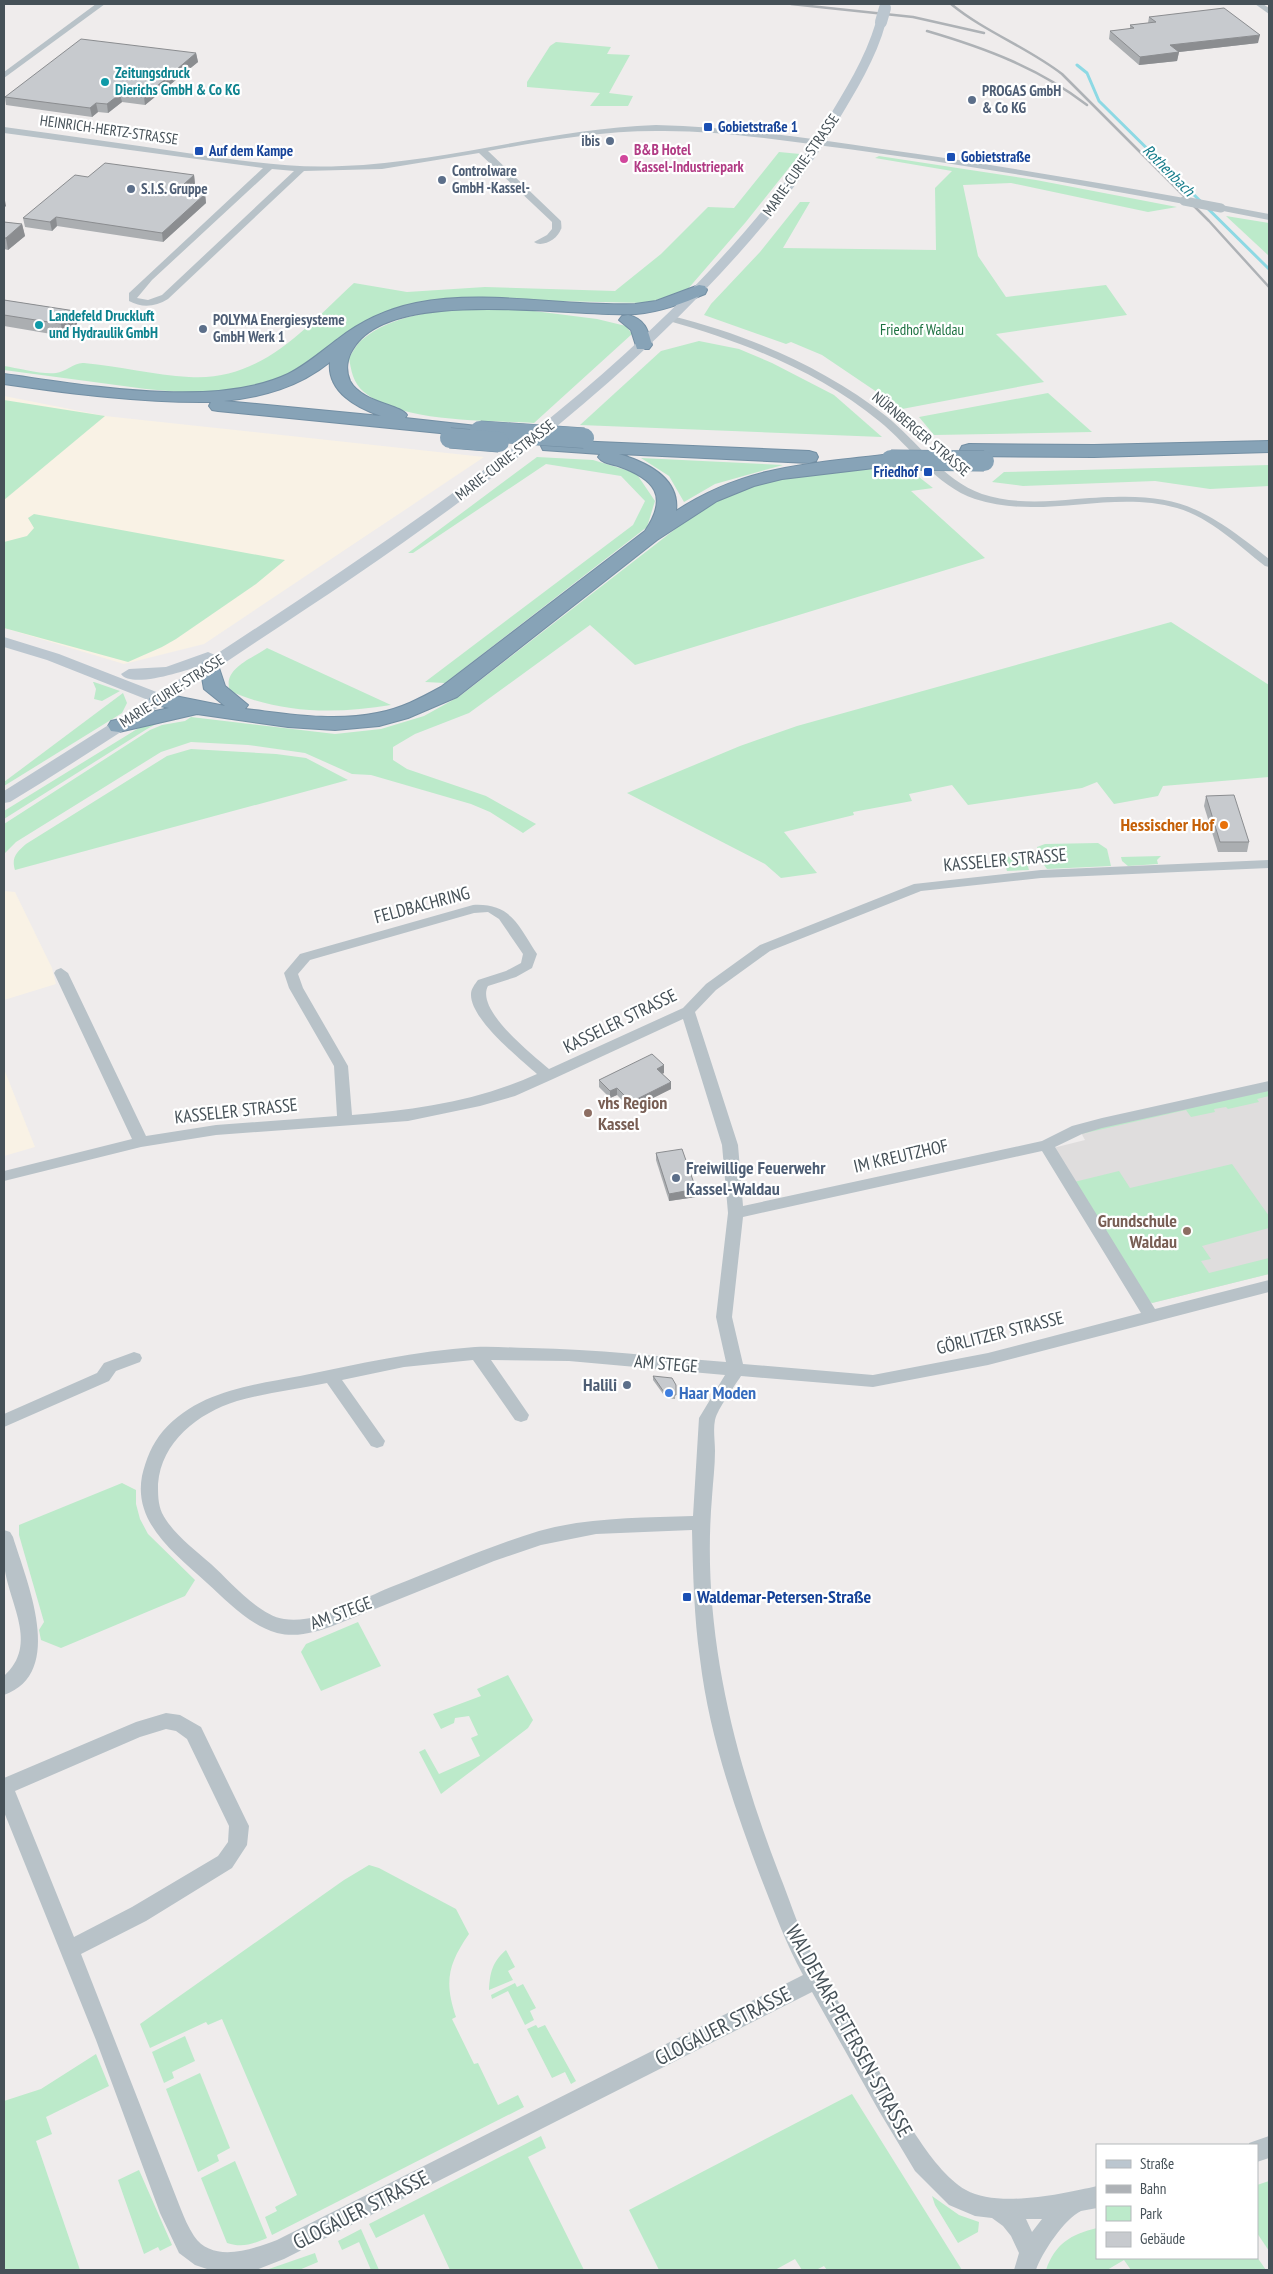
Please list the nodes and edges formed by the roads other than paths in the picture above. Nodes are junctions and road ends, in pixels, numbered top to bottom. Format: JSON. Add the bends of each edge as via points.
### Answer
{"nodes":[{"id":1,"x":101,"y":4,"type":"edge"},
{"id":2,"x":1259,"y":4,"type":"edge"},
{"id":3,"x":886,"y":6,"type":"edge"},
{"id":4,"x":1269,"y":12,"type":"edge"},
{"id":5,"x":4,"y":76,"type":"edge"},
{"id":6,"x":4,"y":130,"type":"edge"},
{"id":7,"x":820,"y":143,"type":"junction"},
{"id":8,"x":481,"y":150,"type":"junction"},
{"id":9,"x":270,"y":166,"type":"junction"},
{"id":10,"x":301,"y":169,"type":"junction"},
{"id":11,"x":1269,"y":217,"type":"edge"},
{"id":12,"x":539,"y":242,"type":"dead end"},
{"id":13,"x":699,"y":290,"type":"junction"},
{"id":14,"x":626,"y":315,"type":"junction"},
{"id":15,"x":672,"y":318,"type":"junction"},
{"id":16,"x":350,"y":338,"type":"junction"},
{"id":17,"x":643,"y":345,"type":"junction"},
{"id":18,"x":4,"y":379,"type":"edge"},
{"id":19,"x":66,"y":388,"type":"junction"},
{"id":20,"x":4,"y":389,"type":"edge"},
{"id":21,"x":464,"y":432,"type":"junction"},
{"id":22,"x":575,"y":445,"type":"junction"},
{"id":23,"x":1269,"y":446,"type":"edge"},
{"id":24,"x":883,"y":454,"type":"junction"},
{"id":25,"x":1269,"y":456,"type":"edge"},
{"id":26,"x":650,"y":536,"type":"junction"},
{"id":27,"x":1269,"y":564,"type":"edge"},
{"id":28,"x":258,"y":634,"type":"junction"},
{"id":29,"x":4,"y":642,"type":"edge"},
{"id":30,"x":210,"y":666,"type":"junction"},
{"id":31,"x":125,"y":679,"type":"junction"},
{"id":32,"x":168,"y":693,"type":"junction"},
{"id":33,"x":237,"y":705,"type":"junction"},
{"id":34,"x":195,"y":709,"type":"junction"},
{"id":35,"x":282,"y":720,"type":"junction"},
{"id":36,"x":126,"y":721,"type":"junction"},
{"id":37,"x":4,"y":798,"type":"edge"},
{"id":38,"x":1269,"y":864,"type":"edge"},
{"id":39,"x":60,"y":973,"type":"dead end"},
{"id":40,"x":688,"y":1011,"type":"junction"},
{"id":41,"x":548,"y":1076,"type":"junction"},
{"id":42,"x":1269,"y":1086,"type":"edge"},
{"id":43,"x":345,"y":1120,"type":"junction"},
{"id":44,"x":142,"y":1142,"type":"junction"},
{"id":45,"x":1046,"y":1145,"type":"junction"},
{"id":46,"x":4,"y":1176,"type":"edge"},
{"id":47,"x":736,"y":1213,"type":"junction"},
{"id":48,"x":1269,"y":1286,"type":"edge"},
{"id":49,"x":1151,"y":1316,"type":"junction"},
{"id":50,"x":477,"y":1353,"type":"junction"},
{"id":51,"x":134,"y":1358,"type":"dead end"},
{"id":52,"x":736,"y":1370,"type":"junction"},
{"id":53,"x":330,"y":1375,"type":"junction"},
{"id":54,"x":520,"y":1416,"type":"dead end"},
{"id":55,"x":4,"y":1421,"type":"edge"},
{"id":56,"x":377,"y":1441,"type":"dead end"},
{"id":57,"x":701,"y":1523,"type":"junction"},
{"id":58,"x":4,"y":1538,"type":"edge"},
{"id":59,"x":4,"y":1687,"type":"edge"},
{"id":60,"x":4,"y":1788,"type":"edge"},
{"id":61,"x":68,"y":1950,"type":"junction"},
{"id":62,"x":816,"y":1979,"type":"junction"},
{"id":63,"x":1096,"y":2197,"type":"edge"},
{"id":64,"x":1073,"y":2203,"type":"junction"},
{"id":65,"x":995,"y":2208,"type":"junction"},
{"id":66,"x":1027,"y":2262,"type":"edge"}],
"edges":[{"from":1,"to":5,"type":"street"},
{"from":2,"to":4,"type":"street"},
{"from":3,"to":7,"type":"main road","name":"MARIE-CURIE-STRASSE","bridge":true,"via":[[875,47]]},
{"from":6,"to":9,"type":"street","name":"HEINRICH-HERTZ-STRASSE"},
{"from":7,"to":8,"type":"street","name":"HEINRICH-HERTZ-STRASSE","via":[[656,128],[588,131]]},
{"from":7,"to":11,"type":"street","bridge":true,"via":[[1005,170]]},
{"from":7,"to":13,"type":"main road","name":"MARIE-CURIE-STRASSE","via":[[785,193]]},
{"from":8,"to":10,"type":"street","name":"HEINRICH-HERTZ-STRASSE","via":[[386,166]]},
{"from":8,"to":12,"type":"street","via":[[556,221],[557,229]]},
{"from":9,"to":10,"type":"street","name":"HEINRICH-HERTZ-STRASSE"},
{"from":9,"to":10,"type":"street","via":[[158,269],[132,295],[132,300],[138,303],[157,302]]},
{"from":13,"to":14,"type":"highway"},
{"from":13,"to":15,"type":"main road","name":"MARIE-CURIE-STRASSE"},
{"from":14,"to":15,"type":"highway"},
{"from":14,"to":16,"type":"highway","via":[[492,303],[444,305],[378,320]]},
{"from":14,"to":17,"type":"highway","via":[[640,328]]},
{"from":15,"to":17,"type":"main road","name":"MARIE-CURIE-STRASSE"},
{"from":15,"to":27,"type":"street","name":"NÜRNBERGER STRASSE","via":[[752,343],[823,376],[883,420],[952,481],[978,496],[1037,504],[1128,499],[1171,504],[1215,522]]},
{"from":16,"to":19,"type":"highway","via":[[308,371],[268,389],[206,397]]},
{"from":16,"to":21,"type":"highway","via":[[339,359],[338,372],[342,382],[355,396],[390,414]]},
{"from":17,"to":28,"type":"main road","name":"MARIE-CURIE-STRASSE","via":[[508,460],[336,584]]},
{"from":18,"to":19,"type":"highway"},
{"from":19,"to":21,"type":"highway"},
{"from":20,"to":21,"type":"highway","via":[[199,415]]},
{"from":21,"to":22,"type":"highway","bridge":true},
{"from":21,"to":22,"type":"highway","bridge":true,"via":[[550,446]]},
{"from":22,"to":24,"type":"highway"},
{"from":22,"to":24,"type":"highway","via":[[832,448]]},
{"from":22,"to":26,"type":"highway","via":[[641,469],[658,482],[666,496],[667,512]]},
{"from":23,"to":24,"type":"highway"},
{"from":24,"to":25,"type":"highway","bridge":true,"via":[[984,460]]},
{"from":24,"to":26,"type":"highway","via":[[748,482],[704,501]]},
{"from":26,"to":35,"type":"highway","via":[[449,692],[422,706],[378,720],[347,724]]},
{"from":28,"to":30,"type":"main road","name":"MARIE-CURIE-STRASSE"},
{"from":28,"to":31,"type":"main road","via":[[168,672]]},
{"from":29,"to":31,"type":"main road"},
{"from":30,"to":32,"type":"main road","name":"MARIE-CURIE-STRASSE"},
{"from":30,"to":33,"type":"highway","via":[[215,689]]},
{"from":31,"to":32,"type":"main road"},
{"from":31,"to":36,"type":"main road","via":[[131,698]]},
{"from":32,"to":33,"type":"highway"},
{"from":32,"to":34,"type":"highway"},
{"from":32,"to":36,"type":"main road","name":"MARIE-CURIE-STRASSE"},
{"from":33,"to":35,"type":"highway"},
{"from":34,"to":35,"type":"highway"},
{"from":34,"to":36,"type":"highway"},
{"from":36,"to":37,"type":"main road","name":"MARIE-CURIE-STRASSE"},
{"from":38,"to":40,"type":"street","name":"KASSELER STRASSE","via":[[1041,874],[919,887],[765,948],[711,987]]},
{"from":39,"to":44,"type":"street"},
{"from":40,"to":41,"type":"street","name":"KASSELER STRASSE"},
{"from":40,"to":47,"type":"street","via":[[730,1145]]},
{"from":41,"to":43,"type":"street","name":"KASSELER STRASSE","via":[[510,1092],[454,1108],[408,1116]]},
{"from":41,"to":43,"type":"street","name":"FELDBACHRING","via":[[503,1036],[479,1000],[478,991],[483,983],[512,974],[527,965],[530,954],[504,916],[490,908],[473,909],[305,957],[291,973],[296,988],[341,1066]]},
{"from":42,"to":45,"type":"street","name":"IM KREUTZHOF","via":[[1102,1123],[1077,1130]]},
{"from":43,"to":44,"type":"street","name":"KASSELER STRASSE","via":[[216,1130]]},
{"from":44,"to":46,"type":"street","name":"KASSELER STRASSE"},
{"from":45,"to":47,"type":"street","name":"IM KREUTZHOF"},
{"from":45,"to":49,"type":"street"},
{"from":47,"to":52,"type":"street","via":[[724,1317]]},
{"from":48,"to":49,"type":"street","name":"GÖRLITZER STRASSE"},
{"from":49,"to":52,"type":"street","name":"GÖRLITZER STRASSE","via":[[988,1359],[890,1379],[857,1381]]},
{"from":50,"to":52,"type":"street","name":"AM STEGE","via":[[569,1355]]},
{"from":50,"to":53,"type":"street","name":"AM STEGE","via":[[412,1360]]},
{"from":50,"to":54,"type":"street"},
{"from":51,"to":55,"type":"street","via":[[110,1367],[103,1377]]},
{"from":52,"to":57,"type":"street","name":"WALDEMAR-PETERSEN-STRASSE","via":[[707,1418]]},
{"from":53,"to":56,"type":"street"},
{"from":53,"to":57,"type":"street","name":"AM STEGE","via":[[211,1403],[180,1424],[162,1444],[151,1468],[148,1496],[154,1514],[170,1537],[265,1621],[305,1627],[329,1620],[541,1538],[596,1527]]},
{"from":57,"to":62,"type":"street","name":"WALDEMAR-PETERSEN-STRASSE","via":[[702,1596],[709,1661],[724,1736],[755,1842],[798,1947]]},
{"from":58,"to":59,"type":"street","via":[[30,1630],[29,1656],[17,1676]]},
{"from":60,"to":61,"type":"street","name":"GLOGAUER STRASSE"},
{"from":60,"to":61,"type":"street","name":"GLOGAUER STRASSE","via":[[136,1730],[166,1721],[180,1723],[194,1732],[239,1826],[237,1845],[225,1862],[139,1914]]},
{"from":61,"to":62,"type":"street","name":"GLOGAUER STRASSE","via":[[106,2040],[170,2214],[187,2245],[203,2257],[226,2264],[254,2260],[284,2248]]},
{"from":62,"to":65,"type":"street","name":"WALDEMAR-PETERSEN-STRASSE","via":[[886,2104],[924,2163],[958,2197],[975,2206]]},
{"from":63,"to":64,"type":"street"},
{"from":64,"to":65,"type":"street","via":[[1047,2208]]},
{"from":64,"to":66,"type":"street","via":[[1052,2224]]},
{"from":65,"to":66,"type":"street","name":"WALDEMAR-PETERSEN-STRASSE","via":[[1011,2218],[1019,2228]]}]}
